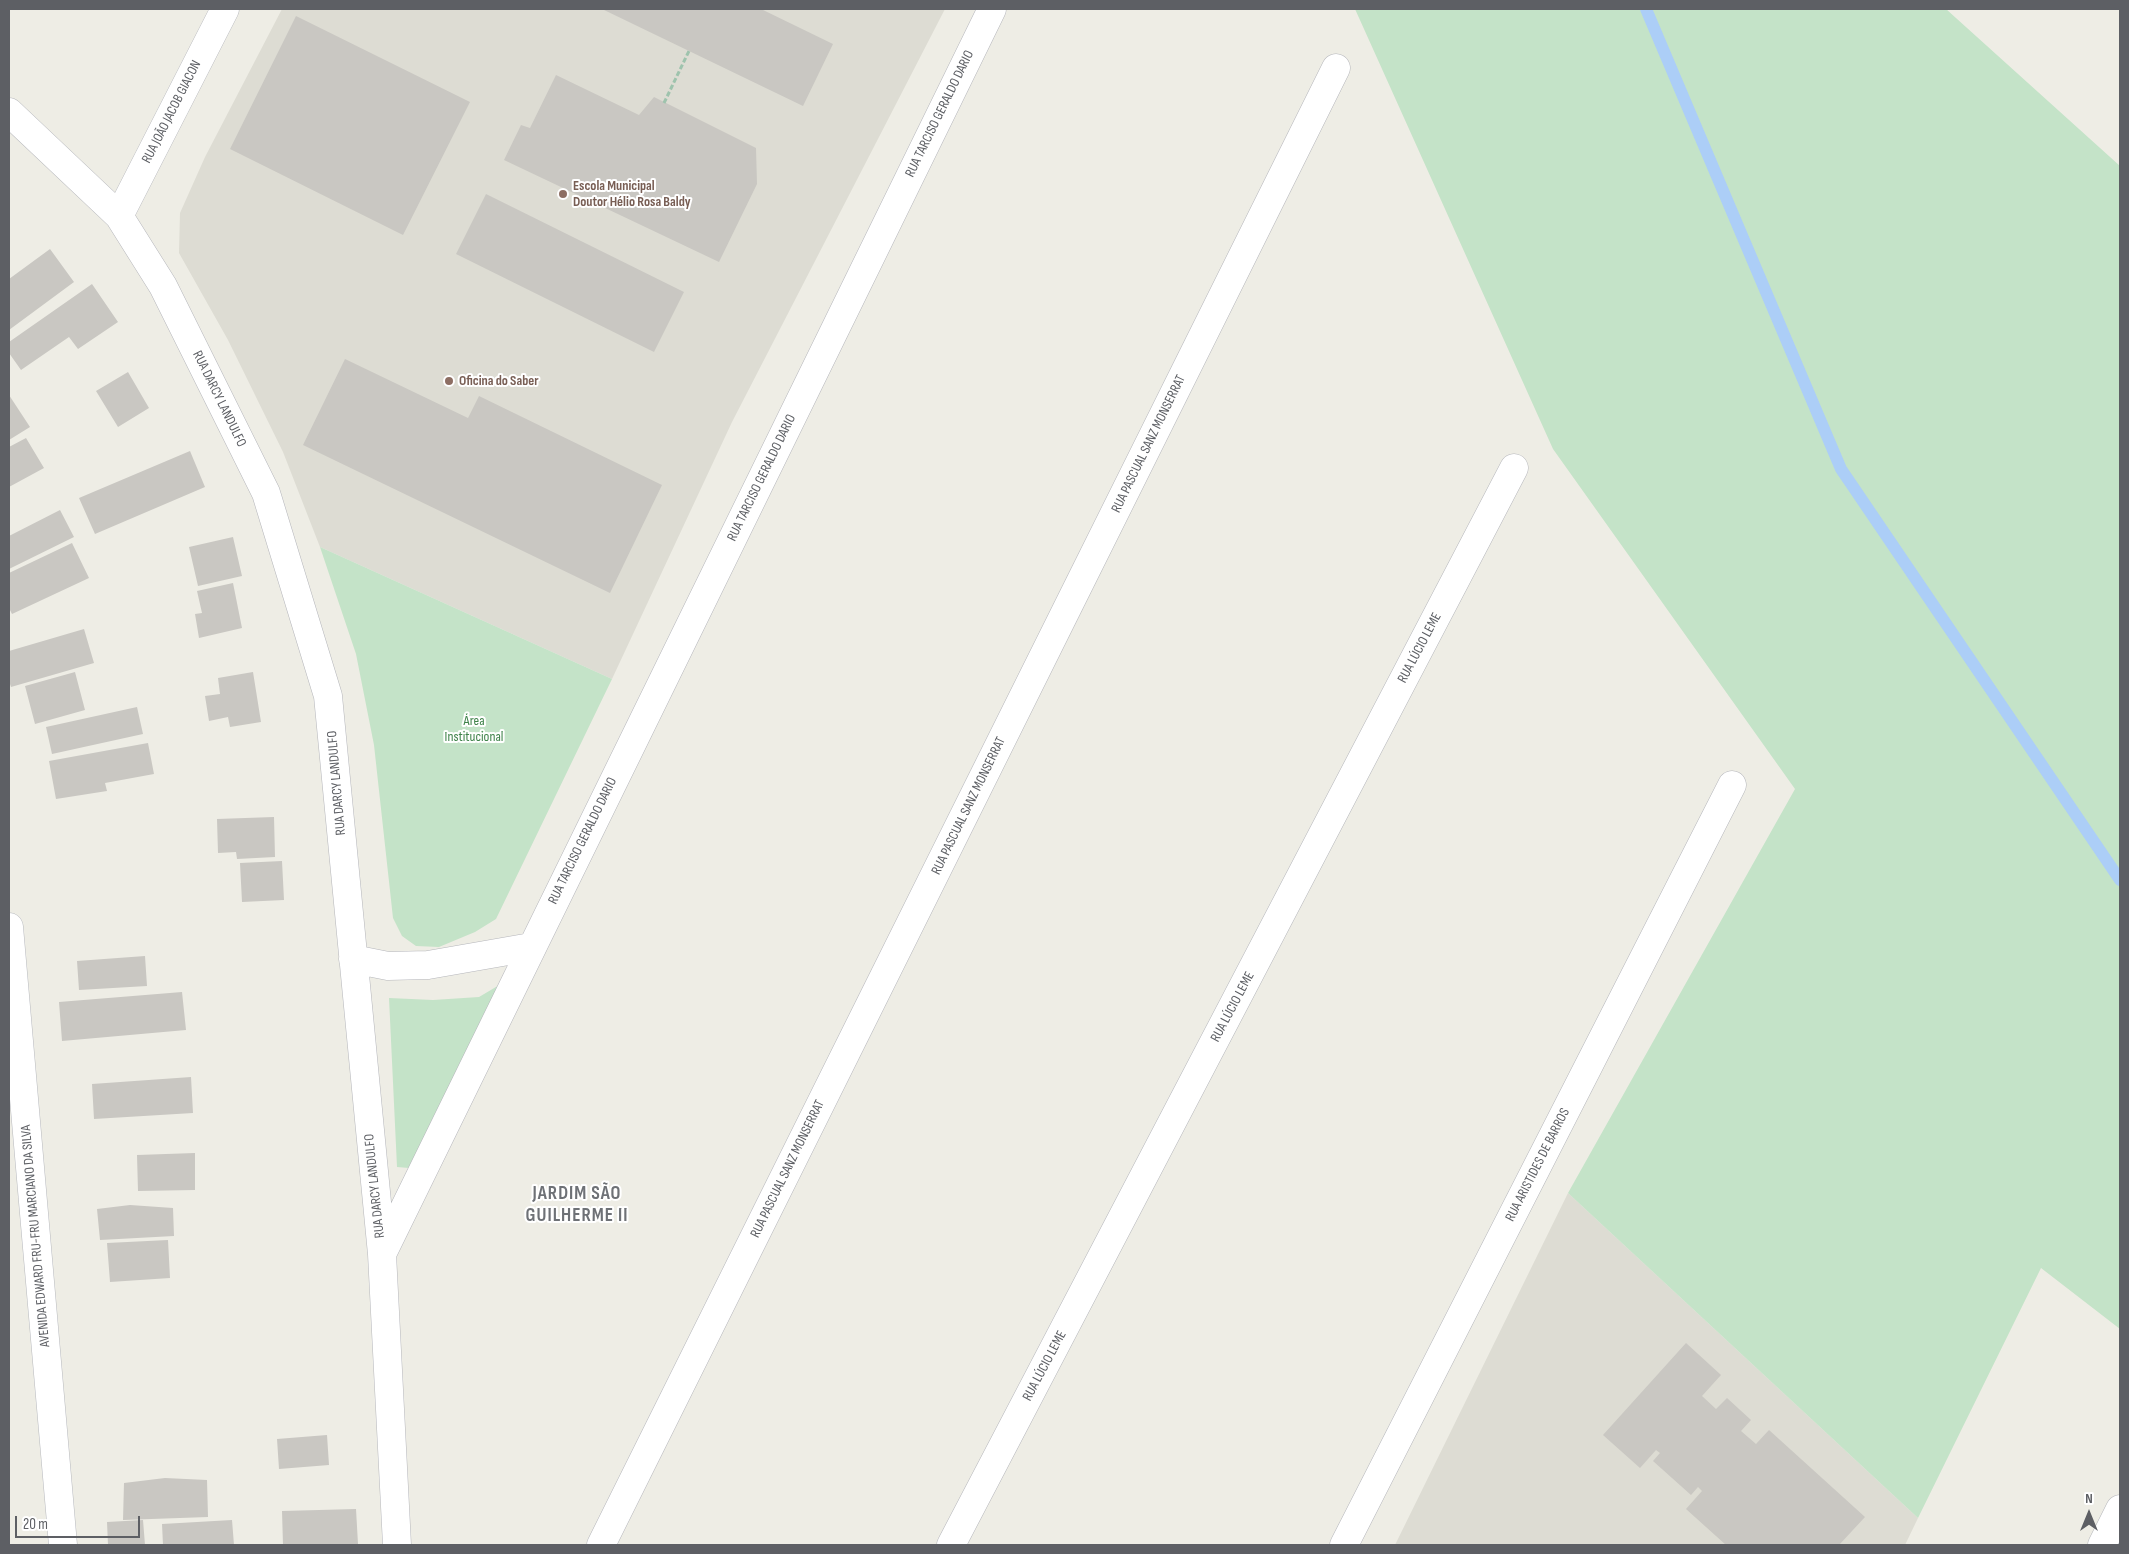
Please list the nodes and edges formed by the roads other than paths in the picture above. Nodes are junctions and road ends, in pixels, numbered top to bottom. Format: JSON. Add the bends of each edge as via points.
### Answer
{"nodes":[{"id":1,"x":225,"y":9,"type":"edge"},
{"id":2,"x":992,"y":9,"type":"edge"},
{"id":3,"x":1336,"y":68,"type":"dead end"},
{"id":4,"x":9,"y":112,"type":"edge"},
{"id":5,"x":120,"y":216,"type":"junction"},
{"id":6,"x":1514,"y":468,"type":"dead end"},
{"id":7,"x":1732,"y":786,"type":"dead end"},
{"id":8,"x":9,"y":926,"type":"edge"},
{"id":9,"x":531,"y":947,"type":"junction"},
{"id":10,"x":353,"y":959,"type":"junction"},
{"id":11,"x":382,"y":1254,"type":"junction"},
{"id":12,"x":2120,"y":1508,"type":"edge"},
{"id":13,"x":63,"y":1545,"type":"edge"},
{"id":14,"x":398,"y":1545,"type":"edge"},
{"id":15,"x":601,"y":1545,"type":"edge"},
{"id":16,"x":951,"y":1545,"type":"edge"},
{"id":17,"x":1344,"y":1545,"type":"edge"},
{"id":18,"x":2102,"y":1545,"type":"edge"}],
"edges":[{"from":1,"to":5,"type":"street","name":"RUA JOÃO JACOB GIACON"},
{"from":2,"to":9,"type":"street","name":"RUA TARCISO GERALDO DARIO"},
{"from":3,"to":15,"type":"street","name":"RUA PASCUAL SANZ MONSERRAT"},
{"from":4,"to":5,"type":"street","name":"RUA DARCY LANDULFO"},
{"from":5,"to":10,"type":"street","name":"RUA DARCY LANDULFO","via":[[163,286],[266,493],[328,696]]},
{"from":6,"to":16,"type":"street","name":"RUA LÚCIO LEME"},
{"from":7,"to":17,"type":"street","name":"RUA ARISTIDES DE BARROS"},
{"from":8,"to":13,"type":"street","name":"AVENIDA EDWARD FRU-FRU MARCIANO DA SILVA"},
{"from":9,"to":10,"type":"street","via":[[428,965],[388,966]]},
{"from":9,"to":11,"type":"street","name":"RUA TARCISO GERALDO DARIO"},
{"from":10,"to":11,"type":"street","name":"RUA DARCY LANDULFO"},
{"from":11,"to":14,"type":"street","name":"RUA DARCY LANDULFO"},
{"from":12,"to":18,"type":"street"}]}
